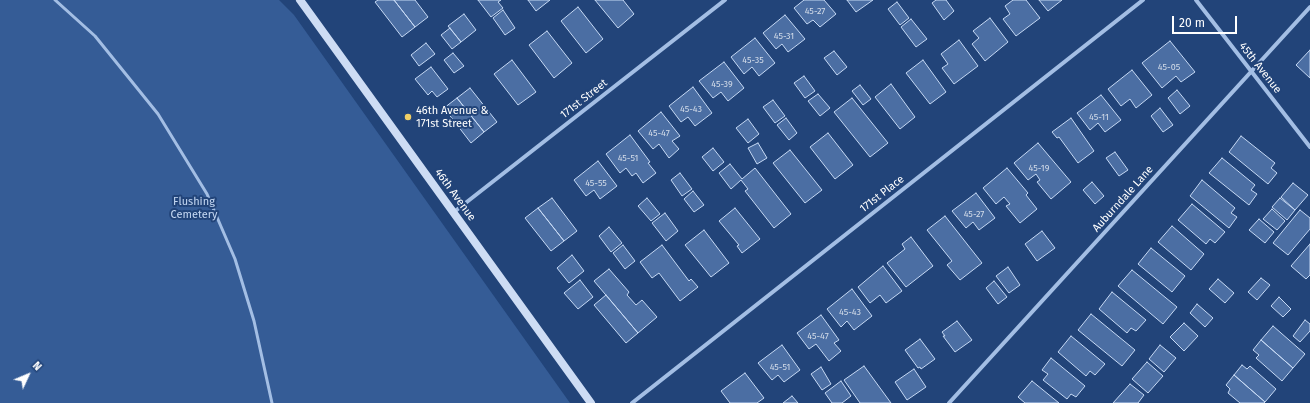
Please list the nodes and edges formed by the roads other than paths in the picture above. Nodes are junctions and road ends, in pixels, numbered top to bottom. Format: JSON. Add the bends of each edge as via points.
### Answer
{"nodes":[{"id":1,"x":55,"y":0,"type":"edge"},
{"id":2,"x":725,"y":0,"type":"edge"},
{"id":3,"x":1143,"y":0,"type":"edge"},
{"id":4,"x":1196,"y":0,"type":"edge"},
{"id":5,"x":303,"y":1,"type":"edge"},
{"id":6,"x":1310,"y":7,"type":"edge"},
{"id":7,"x":1251,"y":72,"type":"junction"},
{"id":8,"x":1310,"y":147,"type":"edge"},
{"id":9,"x":454,"y":212,"type":"junction"},
{"id":10,"x":272,"y":403,"type":"edge"},
{"id":11,"x":591,"y":403,"type":"edge"},
{"id":12,"x":632,"y":403,"type":"edge"},
{"id":13,"x":949,"y":403,"type":"edge"}],
"edges":[{"from":1,"to":10,"type":"lane","via":[[95,36],[158,114],[207,194],[235,259],[254,321]]},
{"from":2,"to":9,"type":"street","name":"171st Street"},
{"from":3,"to":12,"type":"street","name":"171st Place"},
{"from":4,"to":7,"type":"street","name":"45th Avenue"},
{"from":5,"to":9,"type":"street","name":"46th Avenue"},
{"from":6,"to":7,"type":"street","name":"Auburndale Lane"},
{"from":7,"to":8,"type":"street","name":"45th Avenue"},
{"from":7,"to":13,"type":"street","name":"Auburndale Lane"},
{"from":9,"to":11,"type":"street","name":"46th Avenue"}]}
